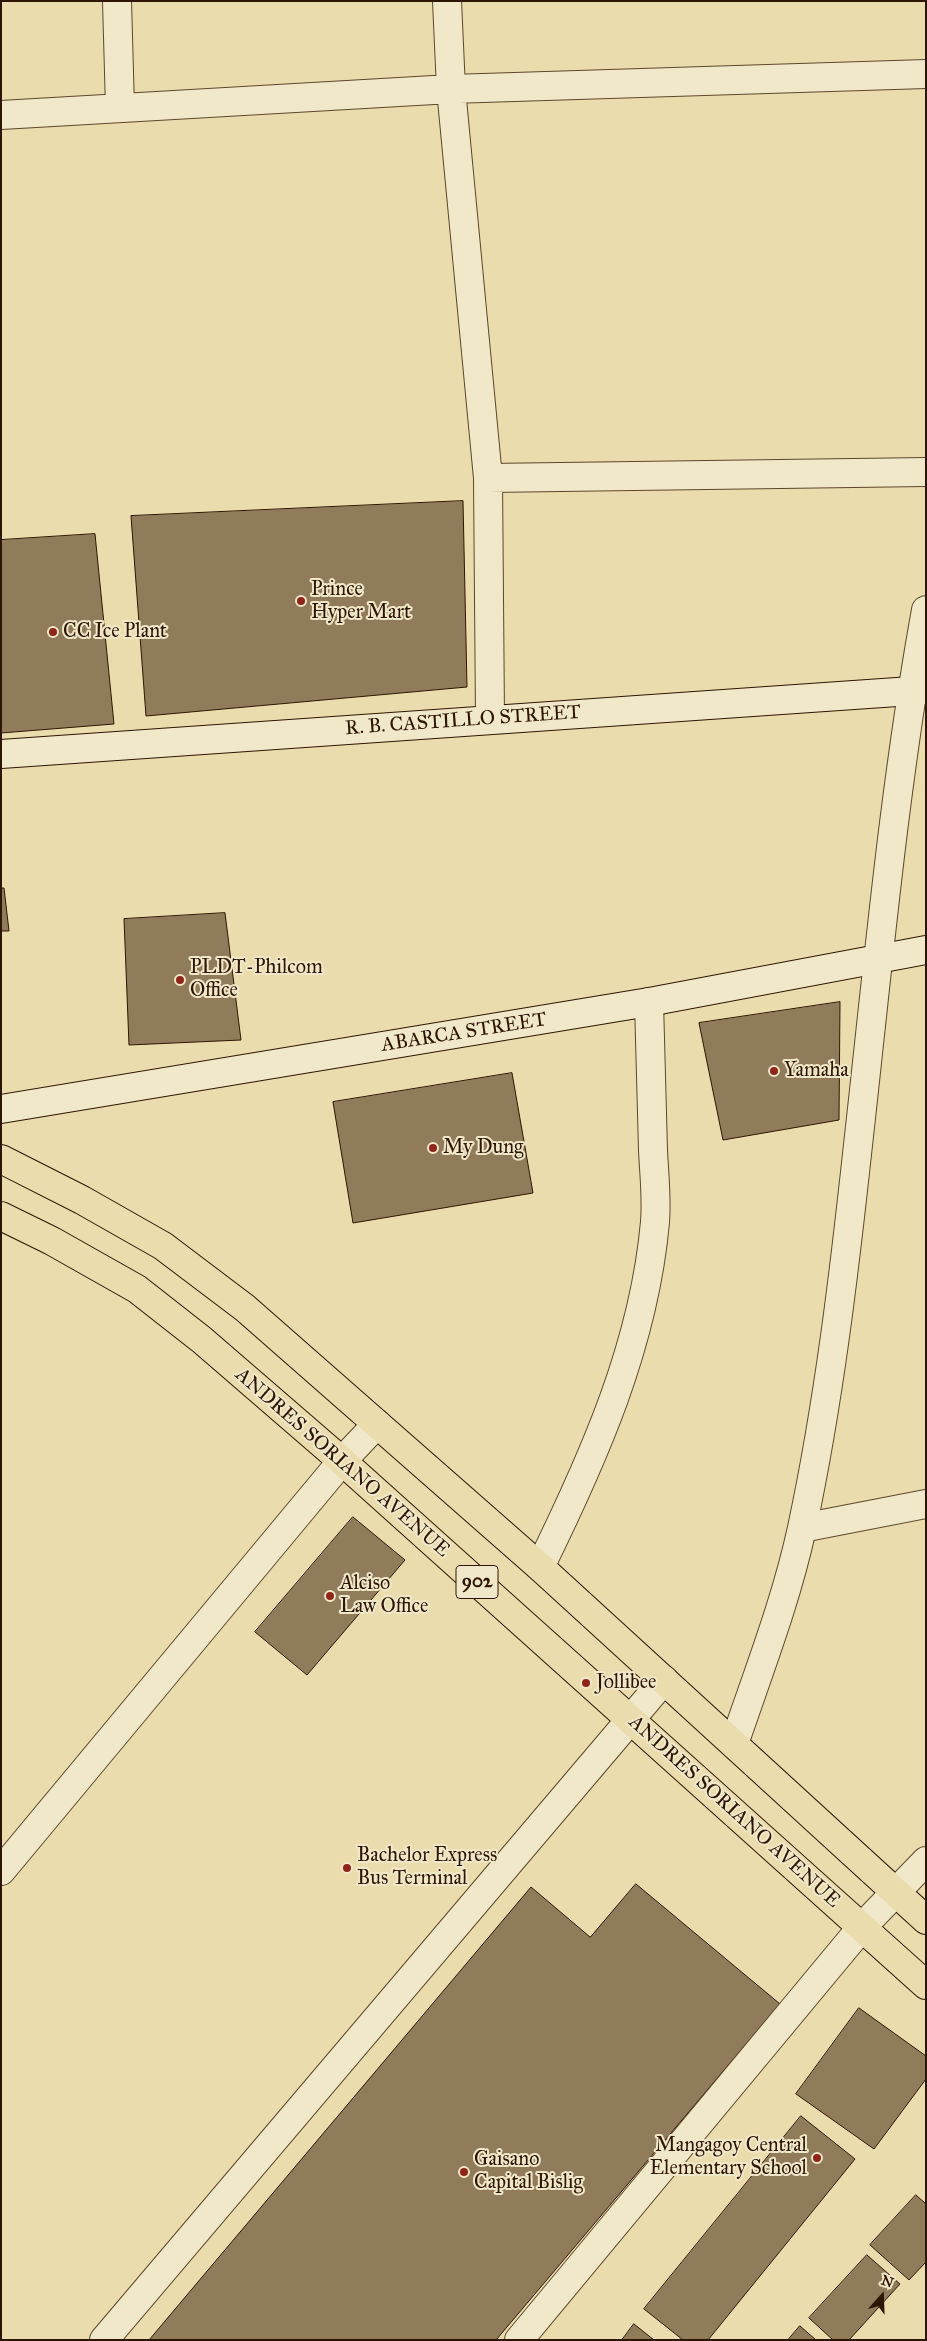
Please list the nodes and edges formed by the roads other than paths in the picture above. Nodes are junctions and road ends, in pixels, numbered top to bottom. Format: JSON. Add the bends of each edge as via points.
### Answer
{"nodes":[{"id":1,"x":117,"y":1,"type":"edge"},
{"id":2,"x":446,"y":1,"type":"edge"},
{"id":3,"x":926,"y":74,"type":"edge"},
{"id":4,"x":451,"y":89,"type":"junction"},
{"id":5,"x":120,"y":108,"type":"junction"},
{"id":6,"x":1,"y":115,"type":"edge"},
{"id":7,"x":926,"y":472,"type":"edge"},
{"id":8,"x":488,"y":478,"type":"junction"},
{"id":9,"x":926,"y":610,"type":"edge"},
{"id":10,"x":918,"y":690,"type":"edge"},
{"id":11,"x":490,"y":718,"type":"junction"},
{"id":12,"x":1,"y":754,"type":"edge"},
{"id":13,"x":926,"y":950,"type":"edge"},
{"id":14,"x":879,"y":958,"type":"junction"},
{"id":15,"x":649,"y":1002,"type":"junction"},
{"id":16,"x":1,"y":1110,"type":"edge"},
{"id":17,"x":1,"y":1159,"type":"edge"},
{"id":18,"x":1,"y":1216,"type":"edge"},
{"id":19,"x":377,"y":1424,"type":"junction"},
{"id":20,"x":342,"y":1461,"type":"junction"},
{"id":21,"x":926,"y":1504,"type":"edge"},
{"id":22,"x":802,"y":1528,"type":"junction"},
{"id":23,"x":540,"y":1567,"type":"junction"},
{"id":24,"x":664,"y":1680,"type":"junction"},
{"id":25,"x":630,"y":1720,"type":"junction"},
{"id":26,"x":734,"y":1744,"type":"junction"},
{"id":27,"x":926,"y":1861,"type":"edge"},
{"id":28,"x":1,"y":1871,"type":"edge"},
{"id":29,"x":895,"y":1892,"type":"junction"},
{"id":30,"x":926,"y":1920,"type":"edge"},
{"id":31,"x":862,"y":1927,"type":"junction"},
{"id":32,"x":926,"y":1985,"type":"edge"},
{"id":33,"x":104,"y":2340,"type":"edge"},
{"id":34,"x":519,"y":2340,"type":"edge"}],
"edges":[{"from":1,"to":5,"type":"street"},
{"from":2,"to":4,"type":"street"},
{"from":3,"to":4,"type":"street"},
{"from":4,"to":5,"type":"street"},
{"from":4,"to":8,"type":"street"},
{"from":5,"to":6,"type":"street"},
{"from":7,"to":8,"type":"street"},
{"from":8,"to":11,"type":"street"},
{"from":9,"to":10,"type":"street"},
{"from":10,"to":11,"type":"street","name":"R. B. CASTILLO STREET"},
{"from":10,"to":14,"type":"street"},
{"from":11,"to":12,"type":"street","name":"R. B. CASTILLO STREET"},
{"from":13,"to":14,"type":"street","name":"ABARCA STREET"},
{"from":14,"to":15,"type":"street","name":"ABARCA STREET"},
{"from":14,"to":22,"type":"street","via":[[838,1326]]},
{"from":15,"to":16,"type":"street","name":"ABARCA STREET"},
{"from":15,"to":23,"type":"street","via":[[655,1219],[645,1293],[608,1419],[581,1484]]},
{"from":17,"to":19,"type":"highway","number":"902","via":[[163,1246],[245,1308]]},
{"from":18,"to":20,"type":"highway","name":"ANDRES SORIANO AVENUE","number":"902","via":[[52,1240],[137,1288]]},
{"from":19,"to":20,"type":"street"},
{"from":19,"to":23,"type":"highway","number":"902"},
{"from":20,"to":25,"type":"highway","name":"ANDRES SORIANO AVENUE","number":"902"},
{"from":20,"to":28,"type":"street"},
{"from":21,"to":22,"type":"street"},
{"from":22,"to":26,"type":"street","via":[[780,1610]]},
{"from":23,"to":24,"type":"highway","number":"902"},
{"from":24,"to":25,"type":"street"},
{"from":24,"to":26,"type":"highway","number":"902"},
{"from":25,"to":31,"type":"highway","name":"ANDRES SORIANO AVENUE","number":"902"},
{"from":25,"to":33,"type":"street"},
{"from":26,"to":29,"type":"highway","number":"902"},
{"from":27,"to":29,"type":"street"},
{"from":29,"to":30,"type":"highway","number":"902"},
{"from":29,"to":31,"type":"street"},
{"from":31,"to":32,"type":"highway","name":"ANDRES SORIANO AVENUE","number":"902"},
{"from":31,"to":34,"type":"street"}]}
